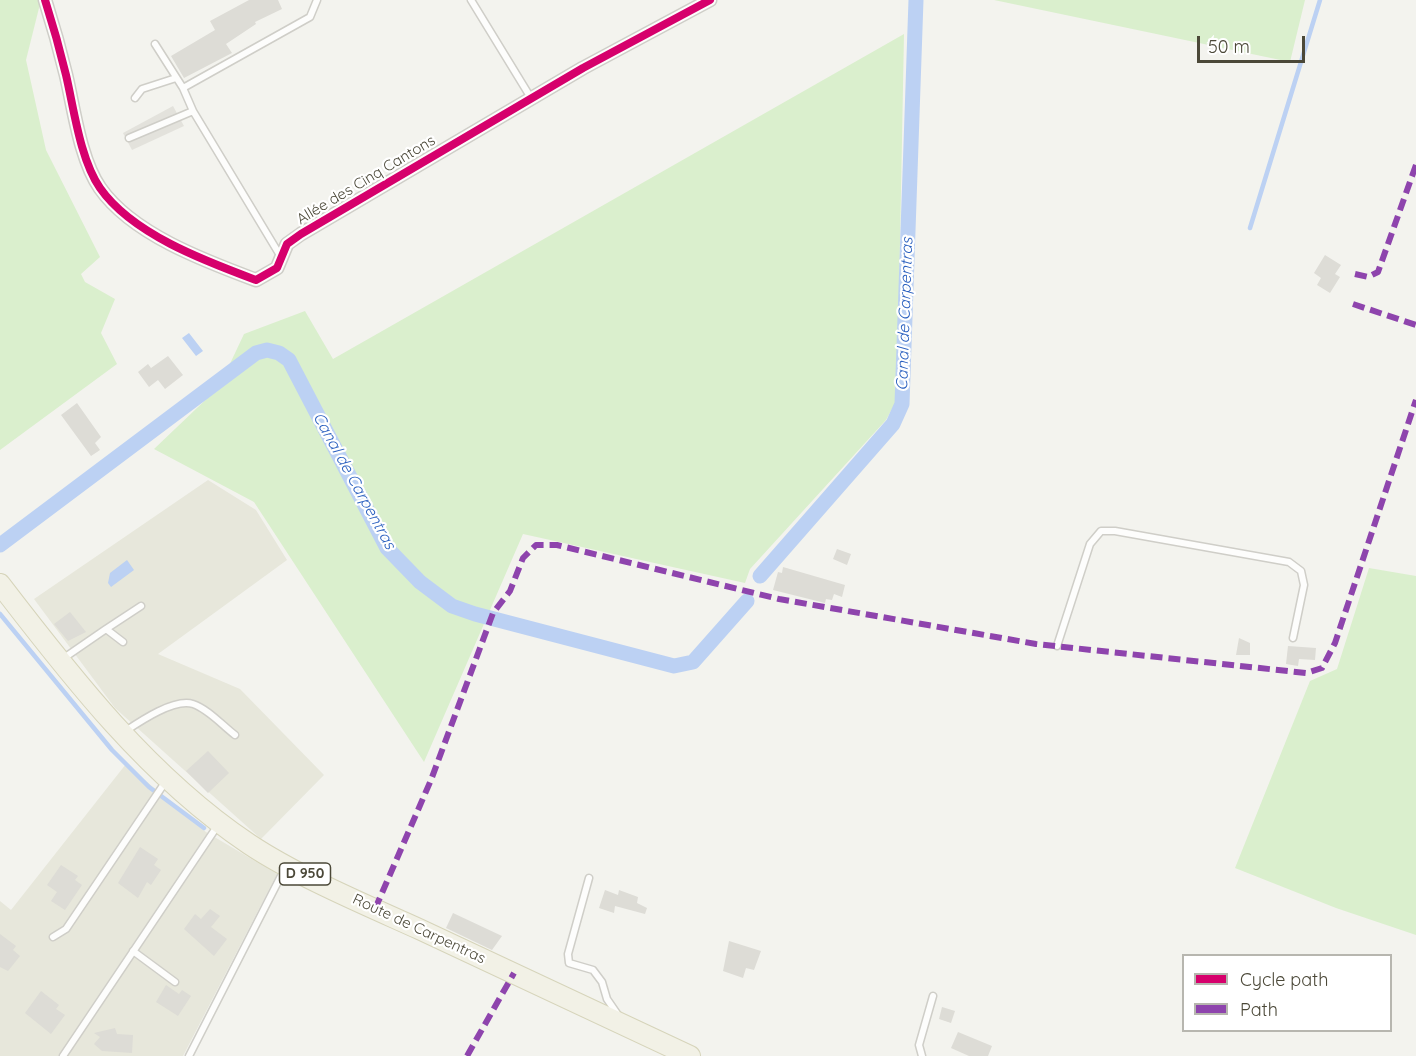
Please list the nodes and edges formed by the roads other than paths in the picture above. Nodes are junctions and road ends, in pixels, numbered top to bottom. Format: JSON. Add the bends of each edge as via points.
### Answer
{"nodes":[{"id":1,"x":45,"y":0,"type":"edge"},
{"id":2,"x":317,"y":0,"type":"edge"},
{"id":3,"x":471,"y":0,"type":"edge"},
{"id":4,"x":710,"y":0,"type":"edge"},
{"id":5,"x":155,"y":44,"type":"dead end"},
{"id":6,"x":176,"y":78,"type":"junction"},
{"id":7,"x":183,"y":88,"type":"junction"},
{"id":8,"x":135,"y":98,"type":"dead end"},
{"id":9,"x":531,"y":98,"type":"junction"},
{"id":10,"x":193,"y":111,"type":"junction"},
{"id":11,"x":129,"y":138,"type":"dead end"},
{"id":12,"x":281,"y":257,"type":"junction"},
{"id":13,"x":0,"y":584,"type":"edge"},
{"id":14,"x":141,"y":606,"type":"dead end"},
{"id":15,"x":106,"y":629,"type":"junction"},
{"id":16,"x":1293,"y":638,"type":"dead end"},
{"id":17,"x":123,"y":642,"type":"dead end"},
{"id":18,"x":1057,"y":646,"type":"dead end"},
{"id":19,"x":61,"y":660,"type":"junction"},
{"id":20,"x":123,"y":733,"type":"junction"},
{"id":21,"x":235,"y":735,"type":"dead end"},
{"id":22,"x":167,"y":778,"type":"junction"},
{"id":23,"x":220,"y":822,"type":"junction"},
{"id":24,"x":287,"y":865,"type":"junction"},
{"id":25,"x":589,"y":878,"type":"dead end"},
{"id":26,"x":53,"y":937,"type":"dead end"},
{"id":27,"x":133,"y":951,"type":"junction"},
{"id":28,"x":175,"y":982,"type":"dead end"},
{"id":29,"x":933,"y":996,"type":"dead end"},
{"id":30,"x":625,"y":1026,"type":"junction"},
{"id":31,"x":63,"y":1056,"type":"edge"},
{"id":32,"x":189,"y":1056,"type":"edge"},
{"id":33,"x":690,"y":1056,"type":"edge"},
{"id":34,"x":922,"y":1056,"type":"edge"}],
"edges":[{"from":1,"to":12,"type":"street","name":"Allée des Cinq Cantons","via":[[76,123],[100,188],[132,221],[238,274],[256,280],[265,277],[277,268]]},
{"from":2,"to":7,"type":"lane","via":[[310,17]]},
{"from":3,"to":9,"type":"lane"},
{"from":4,"to":9,"type":"street","name":"Allée des Cinq Cantons"},
{"from":5,"to":6,"type":"lane"},
{"from":6,"to":7,"type":"lane"},
{"from":6,"to":8,"type":"lane","via":[[142,89]]},
{"from":7,"to":10,"type":"lane"},
{"from":9,"to":12,"type":"street","name":"Allée des Cinq Cantons","via":[[301,234],[287,244]]},
{"from":10,"to":11,"type":"lane"},
{"from":10,"to":12,"type":"lane"},
{"from":13,"to":19,"type":"main road","name":"Route de Carpentras","number":"D 950"},
{"from":14,"to":15,"type":"lane"},
{"from":15,"to":17,"type":"lane"},
{"from":15,"to":19,"type":"lane"},
{"from":16,"to":18,"type":"lane","via":[[1304,585],[1300,571],[1289,562],[1101,531],[1090,544]]},
{"from":19,"to":20,"type":"main road","name":"Route de Carpentras","number":"D 950"},
{"from":20,"to":21,"type":"lane","via":[[159,711],[191,703]]},
{"from":20,"to":22,"type":"main road","name":"Route de Carpentras","number":"D 950"},
{"from":22,"to":23,"type":"main road","name":"Route de Carpentras","number":"D 950"},
{"from":22,"to":26,"type":"lane","via":[[66,929]]},
{"from":23,"to":24,"type":"main road","name":"Route de Carpentras","number":"D 950","via":[[250,845]]},
{"from":23,"to":27,"type":"lane"},
{"from":24,"to":30,"type":"main road","name":"Route de Carpentras","number":"D 950"},
{"from":24,"to":32,"type":"lane"},
{"from":25,"to":30,"type":"lane","via":[[568,954],[569,963],[593,970]]},
{"from":27,"to":28,"type":"lane"},
{"from":27,"to":31,"type":"lane"},
{"from":29,"to":34,"type":"lane","via":[[919,1045]]},
{"from":30,"to":33,"type":"main road","name":"Route de Carpentras","number":"D 950"}]}
